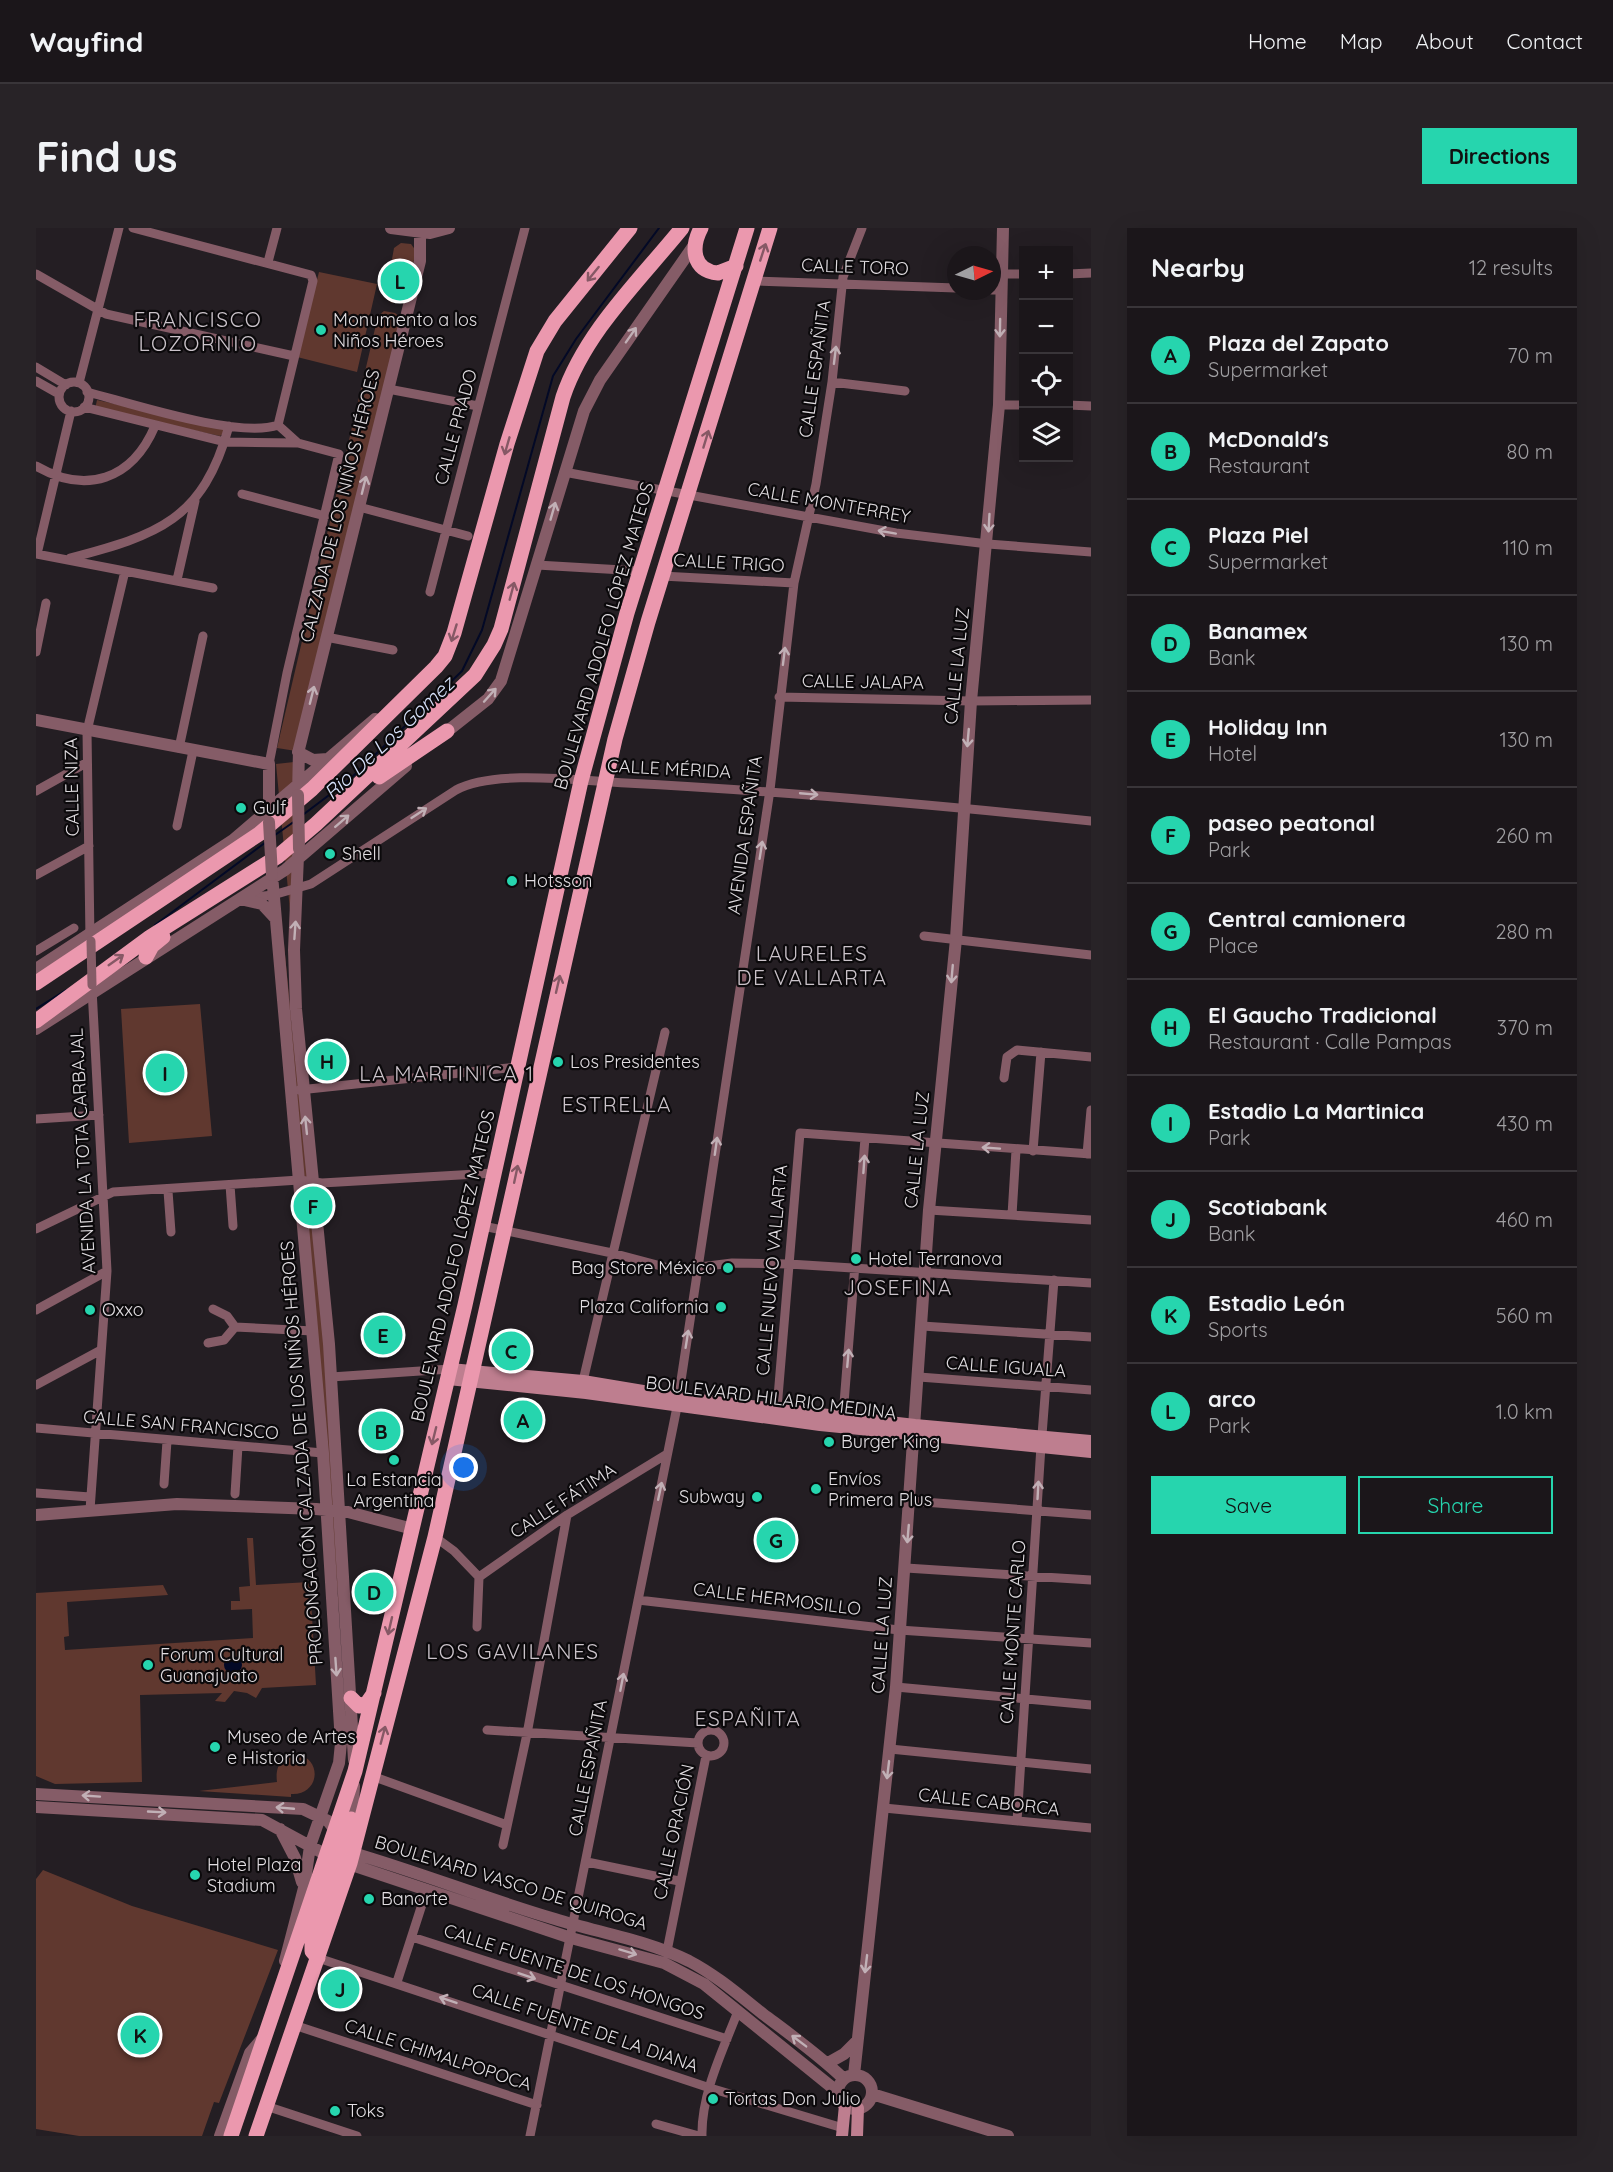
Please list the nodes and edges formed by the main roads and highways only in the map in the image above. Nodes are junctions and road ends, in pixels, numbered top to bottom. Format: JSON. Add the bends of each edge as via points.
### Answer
{"nodes":[{"id":1,"x":630,"y":228,"type":"edge"},
{"id":2,"x":682,"y":228,"type":"edge"},
{"id":3,"x":701,"y":228,"type":"edge"},
{"id":4,"x":747,"y":228,"type":"edge"},
{"id":5,"x":770,"y":228,"type":"edge"},
{"id":6,"x":736,"y":266,"type":"junction"},
{"id":7,"x":447,"y":730,"type":"road end"},
{"id":8,"x":316,"y":824,"type":"junction"},
{"id":9,"x":277,"y":857,"type":"junction"},
{"id":10,"x":562,"y":864,"type":"junction"},
{"id":11,"x":585,"y":870,"type":"junction"},
{"id":12,"x":146,"y":957,"type":"road end"},
{"id":13,"x":36,"y":983,"type":"edge"},
{"id":14,"x":36,"y":1021,"type":"edge"},
{"id":15,"x":446,"y":1373,"type":"junction"},
{"id":16,"x":472,"y":1376,"type":"junction"},
{"id":17,"x":677,"y":1402,"type":"junction"},
{"id":18,"x":915,"y":1430,"type":"junction"},
{"id":19,"x":1041,"y":1441,"type":"junction"},
{"id":20,"x":1091,"y":1441,"type":"edge"},
{"id":21,"x":1091,"y":1452,"type":"edge"},
{"id":22,"x":374,"y":1693,"type":"junction"},
{"id":23,"x":351,"y":1698,"type":"road end"},
{"id":24,"x":351,"y":1819,"type":"road end"},
{"id":25,"x":342,"y":1851,"type":"junction"},
{"id":26,"x":296,"y":1944,"type":"junction"},
{"id":27,"x":845,"y":2105,"type":"road end"},
{"id":28,"x":266,"y":2106,"type":"junction"},
{"id":29,"x":858,"y":2108,"type":"road end"},
{"id":30,"x":842,"y":2132,"type":"edge"},
{"id":31,"x":231,"y":2136,"type":"edge"},
{"id":32,"x":256,"y":2136,"type":"edge"},
{"id":33,"x":857,"y":2136,"type":"edge"}],
"edges":[{"from":1,"to":13,"type":"main road","one_way":true,"via":[[555,321],[537,351],[450,647],[436,667],[312,789],[259,834]]},
{"from":8,"to":2,"type":"main road","one_way":true,"via":[[457,693],[494,645],[575,365]]},
{"from":3,"to":6,"type":"main road","via":[[695,257],[706,270],[718,273]]},
{"from":4,"to":6,"type":"main road","name":"BOULEVARD ADOLFO LÓPEZ MATEOS"},
{"from":11,"to":5,"type":"main road","name":"BOULEVARD ADOLFO LÓPEZ MATEOS","one_way":true,"via":[[604,782],[662,576]]},
{"from":6,"to":10,"type":"main road","name":"BOULEVARD ADOLFO LÓPEZ MATEOS","via":[[640,572],[581,781]]},
{"from":7,"to":8,"type":"main road"},
{"from":8,"to":9,"type":"main road"},
{"from":9,"to":12,"type":"main road","via":[[260,873],[164,936]]},
{"from":14,"to":9,"type":"main road","one_way":true,"via":[[150,938]]},
{"from":10,"to":11,"type":"main road"},
{"from":10,"to":15,"type":"main road","name":"BOULEVARD ADOLFO LÓPEZ MATEOS","via":[[483,1226]]},
{"from":16,"to":11,"type":"main road","name":"BOULEVARD ADOLFO LÓPEZ MATEOS","one_way":true},
{"from":15,"to":16,"type":"main road","name":"BOULEVARD HILARIO MEDINA"},
{"from":15,"to":22,"type":"main road","name":"BOULEVARD ADOLFO LÓPEZ MATEOS","one_way":true},
{"from":16,"to":17,"type":"main road","name":"BOULEVARD HILARIO MEDINA"},
{"from":16,"to":17,"type":"main road","name":"BOULEVARD HILARIO MEDINA","via":[[583,1381]]},
{"from":25,"to":16,"type":"main road","name":"BOULEVARD ADOLFO LÓPEZ MATEOS","one_way":true,"via":[[372,1776],[435,1537]]},
{"from":17,"to":18,"type":"main road","name":"BOULEVARD HILARIO MEDINA"},
{"from":17,"to":18,"type":"main road","name":"BOULEVARD HILARIO MEDINA","via":[[843,1416]]},
{"from":18,"to":19,"type":"main road","name":"BOULEVARD HILARIO MEDINA"},
{"from":19,"to":20,"type":"main road","name":"BOULEVARD HILARIO MEDINA"},
{"from":19,"to":21,"type":"main road","name":"BOULEVARD HILARIO MEDINA"},
{"from":22,"to":23,"type":"main road","via":[[359,1706]]},
{"from":22,"to":25,"type":"main road","name":"BOULEVARD ADOLFO LÓPEZ MATEOS","via":[[355,1771]]},
{"from":24,"to":25,"type":"main road"},
{"from":25,"to":26,"type":"main road","name":"BOULEVARD ADOLFO LÓPEZ MATEOS"},
{"from":25,"to":28,"type":"main road","name":"BOULEVARD ADOLFO LÓPEZ MATEOS","via":[[318,1958]]},
{"from":26,"to":28,"type":"main road","via":[[290,1994],[257,2092],[256,2099]]},
{"from":26,"to":31,"type":"main road","name":"BOULEVARD ADOLFO LÓPEZ MATEOS"},
{"from":27,"to":30,"type":"main road"},
{"from":28,"to":32,"type":"main road","name":"BOULEVARD ADOLFO LÓPEZ MATEOS"},
{"from":29,"to":33,"type":"main road"}]}
